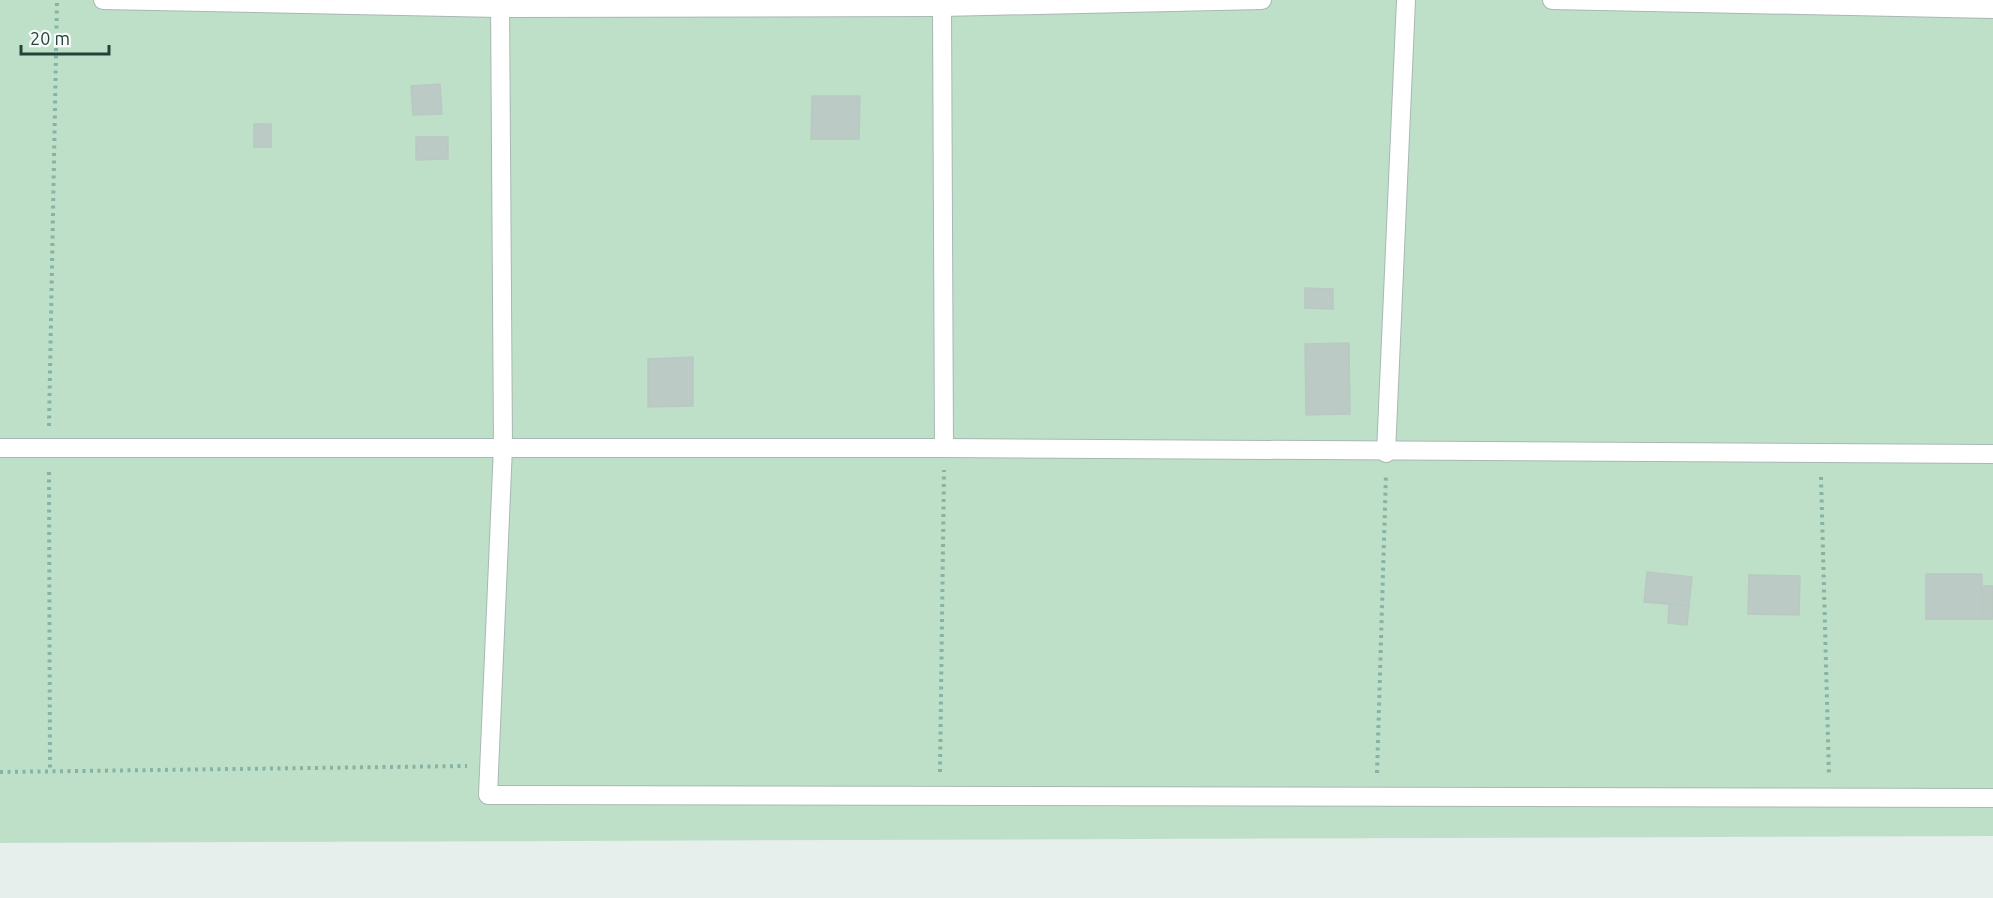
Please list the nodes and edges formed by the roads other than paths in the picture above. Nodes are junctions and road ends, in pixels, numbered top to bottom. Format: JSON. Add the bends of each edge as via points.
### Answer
{"nodes":[{"id":1,"x":103,"y":0,"type":"edge"},
{"id":2,"x":1262,"y":0,"type":"edge"},
{"id":3,"x":1406,"y":0,"type":"edge"},
{"id":4,"x":1552,"y":0,"type":"edge"},
{"id":5,"x":499,"y":4,"type":"edge"},
{"id":6,"x":942,"y":7,"type":"junction"},
{"id":7,"x":1993,"y":9,"type":"edge"},
{"id":8,"x":503,"y":447,"type":"junction"},
{"id":9,"x":0,"y":448,"type":"edge"},
{"id":10,"x":944,"y":448,"type":"junction"},
{"id":11,"x":1386,"y":453,"type":"junction"},
{"id":12,"x":1993,"y":454,"type":"edge"},
{"id":13,"x":1993,"y":798,"type":"edge"}],
"edges":[{"from":1,"to":5,"type":"street"},
{"from":2,"to":6,"type":"street"},
{"from":3,"to":11,"type":"street"},
{"from":4,"to":7,"type":"street"},
{"from":5,"to":6,"type":"street"},
{"from":5,"to":8,"type":"street"},
{"from":6,"to":10,"type":"street"},
{"from":8,"to":9,"type":"street"},
{"from":8,"to":10,"type":"street"},
{"from":8,"to":13,"type":"street","via":[[488,795]]},
{"from":10,"to":11,"type":"street"},
{"from":11,"to":12,"type":"street"}]}
